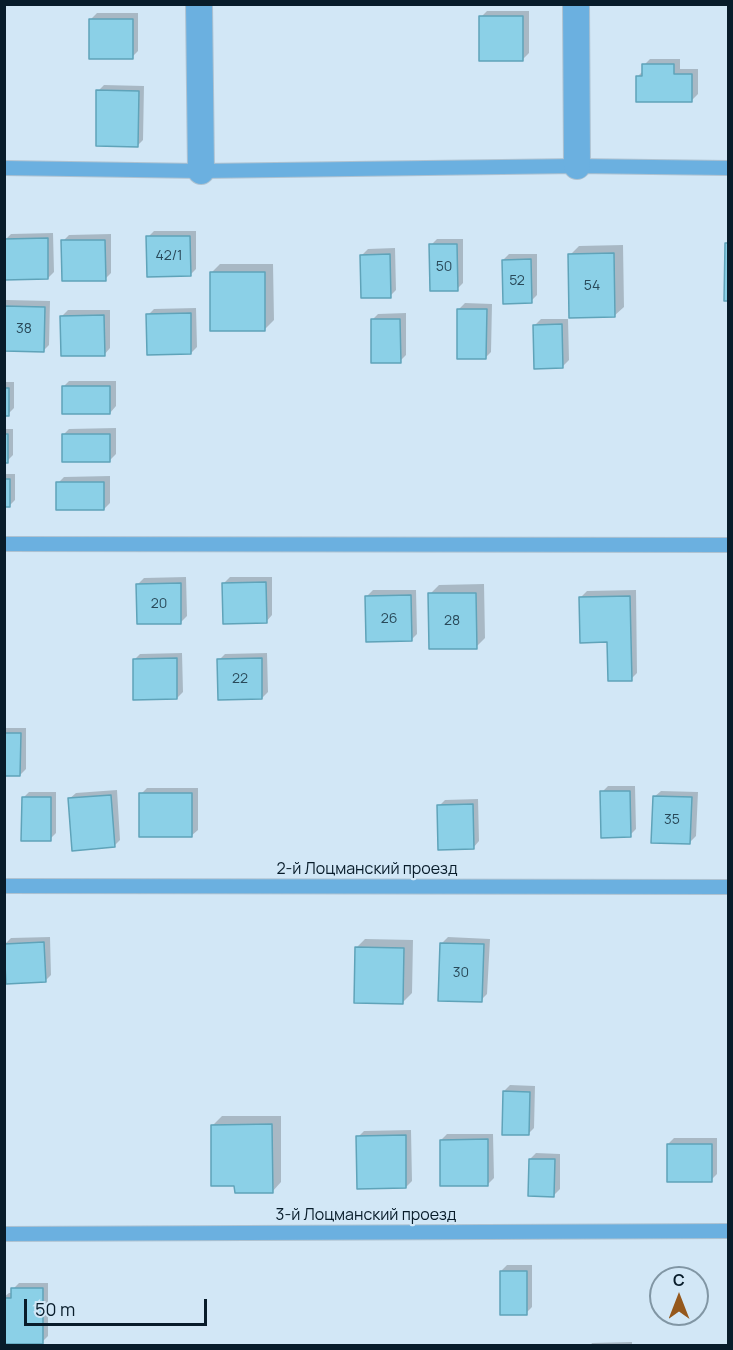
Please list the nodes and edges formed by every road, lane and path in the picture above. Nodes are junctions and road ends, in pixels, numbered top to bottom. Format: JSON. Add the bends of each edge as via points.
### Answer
{"nodes":[{"id":1,"x":199,"y":4,"type":"edge"},
{"id":2,"x":576,"y":4,"type":"edge"},
{"id":3,"x":577,"y":166,"type":"junction"},
{"id":4,"x":4,"y":168,"type":"edge"},
{"id":5,"x":729,"y":168,"type":"edge"},
{"id":6,"x":201,"y":171,"type":"junction"},
{"id":7,"x":4,"y":544,"type":"edge"},
{"id":8,"x":729,"y":545,"type":"edge"},
{"id":9,"x":4,"y":886,"type":"edge"},
{"id":10,"x":729,"y":887,"type":"edge"},
{"id":11,"x":729,"y":1231,"type":"edge"},
{"id":12,"x":4,"y":1234,"type":"edge"}],
"edges":[{"from":1,"to":6,"type":"street"},
{"from":2,"to":3,"type":"street"},
{"from":3,"to":5,"type":"lane"},
{"from":3,"to":6,"type":"lane"},
{"from":4,"to":6,"type":"lane"},
{"from":7,"to":8,"type":"lane"},
{"from":9,"to":10,"type":"lane","name":"2-й Лоцманский проезд"},
{"from":11,"to":12,"type":"lane","name":"3-й Лоцманский проезд"}]}
